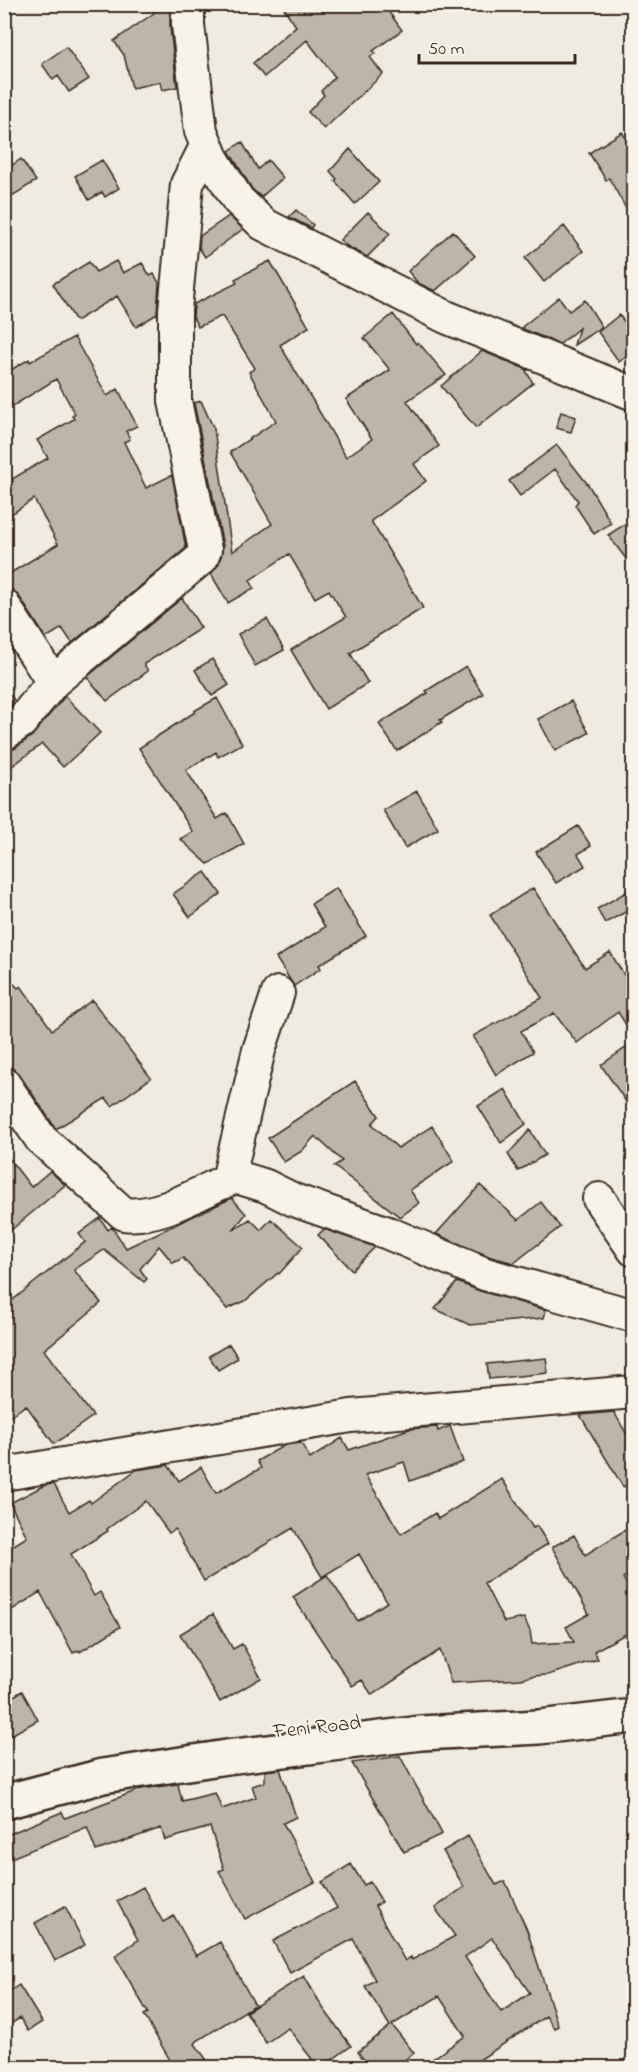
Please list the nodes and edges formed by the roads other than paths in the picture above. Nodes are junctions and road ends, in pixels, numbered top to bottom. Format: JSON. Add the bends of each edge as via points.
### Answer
{"nodes":[{"id":1,"x":188,"y":4,"type":"edge"},
{"id":2,"x":207,"y":145,"type":"junction"},
{"id":3,"x":633,"y":394,"type":"edge"},
{"id":4,"x":4,"y":606,"type":"edge"},
{"id":5,"x":53,"y":682,"type":"junction"},
{"id":6,"x":4,"y":734,"type":"edge"},
{"id":7,"x":278,"y":993,"type":"dead end"},
{"id":8,"x":4,"y":1084,"type":"edge"},
{"id":9,"x":228,"y":1180,"type":"junction"},
{"id":10,"x":599,"y":1200,"type":"dead end"},
{"id":11,"x":633,"y":1250,"type":"edge"},
{"id":12,"x":633,"y":1316,"type":"edge"},
{"id":13,"x":633,"y":1392,"type":"edge"},
{"id":14,"x":4,"y":1474,"type":"edge"},
{"id":15,"x":633,"y":1698,"type":"edge"},
{"id":16,"x":633,"y":1716,"type":"edge"},
{"id":17,"x":4,"y":1782,"type":"edge"},
{"id":18,"x":4,"y":1802,"type":"edge"}],
"edges":[{"from":1,"to":2,"type":"street","via":[[201,131]]},
{"from":2,"to":3,"type":"street","via":[[238,200],[263,224],[446,317]]},
{"from":2,"to":5,"type":"street","via":[[188,184],[175,310],[175,401],[205,550],[201,558]]},
{"from":4,"to":5,"type":"street"},
{"from":5,"to":6,"type":"street","via":[[21,723]]},
{"from":7,"to":9,"type":"street","via":[[259,1050]]},
{"from":8,"to":9,"type":"street","via":[[41,1139],[124,1214],[162,1209]]},
{"from":9,"to":12,"type":"street","via":[[237,1178],[266,1186],[485,1274]]},
{"from":10,"to":11,"type":"street"},
{"from":13,"to":14,"type":"street","via":[[351,1416]]},
{"from":15,"to":17,"type":"main road","name":"Feni Road","via":[[314,1724],[88,1758]]},
{"from":16,"to":18,"type":"main road","via":[[539,1727],[421,1733],[227,1757],[103,1776]]}]}
